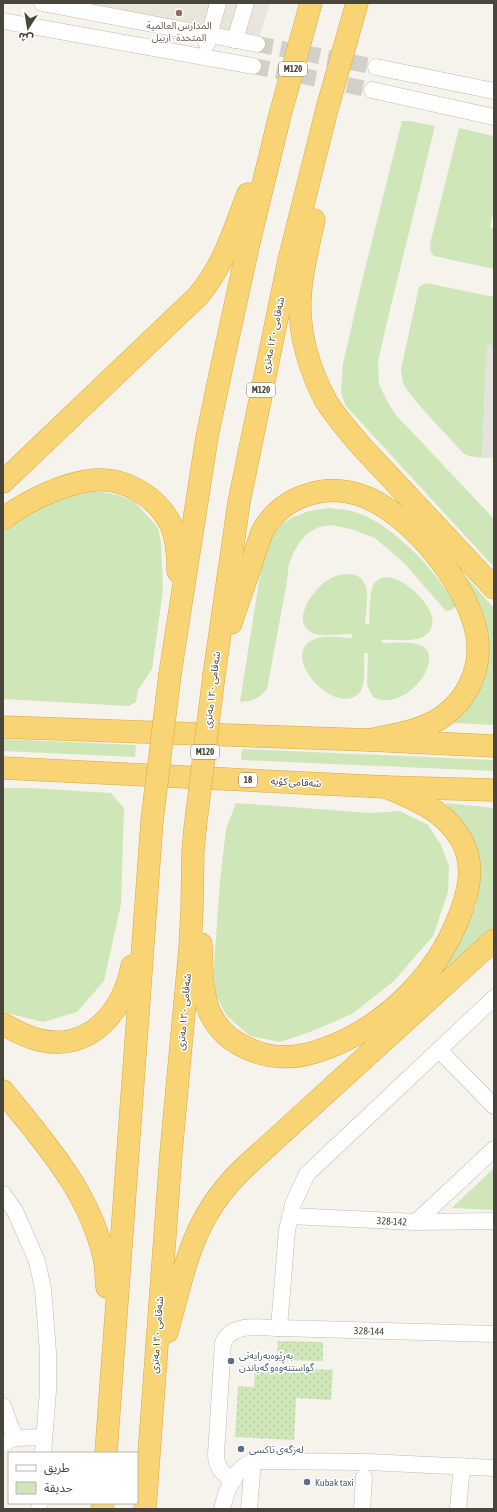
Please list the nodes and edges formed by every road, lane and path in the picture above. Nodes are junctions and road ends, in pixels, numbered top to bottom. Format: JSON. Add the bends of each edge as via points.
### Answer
{"nodes":[{"id":1,"x":42,"y":3,"type":"edge"},
{"id":2,"x":218,"y":3,"type":"edge"},
{"id":3,"x":246,"y":3,"type":"edge"},
{"id":4,"x":311,"y":3,"type":"edge"},
{"id":5,"x":357,"y":3,"type":"edge"},
{"id":6,"x":3,"y":21,"type":"edge"},
{"id":7,"x":209,"y":35,"type":"junction"},
{"id":8,"x":235,"y":40,"type":"junction"},
{"id":9,"x":257,"y":44,"type":"tunnel mouth"},
{"id":10,"x":204,"y":58,"type":"junction"},
{"id":11,"x":253,"y":66,"type":"tunnel mouth"},
{"id":12,"x":376,"y":68,"type":"tunnel mouth"},
{"id":13,"x":372,"y":90,"type":"tunnel mouth"},
{"id":14,"x":494,"y":91,"type":"edge"},
{"id":15,"x":327,"y":109,"type":"junction"},
{"id":16,"x":280,"y":115,"type":"junction"},
{"id":17,"x":494,"y":117,"type":"edge"},
{"id":18,"x":3,"y":482,"type":"edge"},
{"id":19,"x":3,"y":519,"type":"edge"},
{"id":20,"x":494,"y":588,"type":"edge"},
{"id":21,"x":171,"y":665,"type":"junction"},
{"id":22,"x":214,"y":671,"type":"junction"},
{"id":23,"x":3,"y":717,"type":"edge"},
{"id":24,"x":3,"y":727,"type":"edge"},
{"id":25,"x":29,"y":728,"type":"junction"},
{"id":26,"x":370,"y":740,"type":"junction"},
{"id":27,"x":494,"y":746,"type":"edge"},
{"id":28,"x":4,"y":768,"type":"edge"},
{"id":29,"x":386,"y":787,"type":"junction"},
{"id":30,"x":494,"y":790,"type":"edge"},
{"id":31,"x":149,"y":848,"type":"junction"},
{"id":32,"x":193,"y":851,"type":"junction"},
{"id":33,"x":494,"y":940,"type":"edge"},
{"id":34,"x":494,"y":998,"type":"edge"},
{"id":35,"x":3,"y":1024,"type":"edge"},
{"id":36,"x":439,"y":1050,"type":"junction"},
{"id":37,"x":3,"y":1091,"type":"edge"},
{"id":38,"x":494,"y":1106,"type":"edge"},
{"id":39,"x":494,"y":1149,"type":"edge"},
{"id":40,"x":3,"y":1194,"type":"edge"},
{"id":41,"x":290,"y":1216,"type":"junction"},
{"id":42,"x":494,"y":1221,"type":"edge"},
{"id":43,"x":416,"y":1222,"type":"junction"},
{"id":44,"x":279,"y":1328,"type":"junction"},
{"id":45,"x":494,"y":1334,"type":"edge"},
{"id":46,"x":113,"y":1352,"type":"junction"},
{"id":47,"x":154,"y":1375,"type":"junction"},
{"id":48,"x":3,"y":1406,"type":"edge"},
{"id":49,"x":44,"y":1437,"type":"junction"},
{"id":50,"x":9,"y":1440,"type":"edge"},
{"id":51,"x":43,"y":1452,"type":"edge"},
{"id":52,"x":106,"y":1452,"type":"edge"},
{"id":53,"x":253,"y":1461,"type":"junction"},
{"id":54,"x":462,"y":1466,"type":"junction"},
{"id":55,"x":494,"y":1468,"type":"edge"},
{"id":56,"x":364,"y":1477,"type":"dead end"},
{"id":57,"x":234,"y":1480,"type":"junction"},
{"id":58,"x":145,"y":1509,"type":"edge"},
{"id":59,"x":222,"y":1509,"type":"edge"},
{"id":60,"x":249,"y":1509,"type":"edge"},
{"id":61,"x":362,"y":1509,"type":"edge"},
{"id":62,"x":458,"y":1509,"type":"edge"}],
"edges":[{"from":1,"to":7,"type":"street"},
{"from":2,"to":7,"type":"street"},
{"from":3,"to":8,"type":"street"},
{"from":4,"to":16,"type":"highway","number":"M120"},
{"from":5,"to":15,"type":"highway","name":"شەقامی ١٢٠ مەتری","number":"M120"},
{"from":6,"to":10,"type":"street"},
{"from":7,"to":8,"type":"street"},
{"from":7,"to":10,"type":"street"},
{"from":8,"to":9,"type":"street"},
{"from":10,"to":11,"type":"street"},
{"from":12,"to":14,"type":"street"},
{"from":13,"to":17,"type":"street"},
{"from":15,"to":20,"type":"highway","via":[[318,200],[302,274],[300,302],[306,353],[326,401],[348,430]]},
{"from":15,"to":22,"type":"highway","name":"شەقامی ١٢٠ مەتری","number":"M120","via":[[289,260],[262,388],[240,502]]},
{"from":16,"to":18,"type":"highway","via":[[230,244],[210,281],[198,296]]},
{"from":16,"to":21,"type":"highway","number":"M120","via":[[249,242],[206,445]]},
{"from":19,"to":21,"type":"highway","via":[[42,496],[94,480],[133,487],[155,502],[170,524],[176,547],[178,571]]},
{"from":21,"to":31,"type":"highway","number":"M120","bridge":true},
{"from":22,"to":26,"type":"highway","via":[[262,532],[275,513],[294,499],[317,492],[329,490],[361,495],[381,504],[400,518],[435,553],[463,596],[477,632],[478,645],[477,665],[471,684],[456,706],[446,715],[422,727]]},
{"from":22,"to":32,"type":"highway","name":"شەقامی ١٢٠ مەتری","number":"M120","bridge":true},
{"from":23,"to":25,"type":"highway"},
{"from":24,"to":25,"type":"highway"},
{"from":25,"to":26,"type":"highway"},
{"from":26,"to":27,"type":"highway"},
{"from":28,"to":29,"type":"highway","name":"شەقامی کۆیە","number":"18"},
{"from":29,"to":30,"type":"highway","name":"شەقامی کۆیە","number":"18"},
{"from":29,"to":32,"type":"highway","via":[[431,807],[452,826],[466,851],[469,887],[466,899],[440,955],[409,993],[369,1027],[337,1044],[309,1054],[285,1058],[250,1050],[227,1036],[213,1017],[207,1005],[204,981]]},
{"from":31,"to":35,"type":"highway","via":[[130,975],[122,998],[111,1016],[88,1034],[60,1042],[31,1038]]},
{"from":31,"to":46,"type":"highway"},
{"from":32,"to":47,"type":"highway","name":"شەقامی ١٢٠ مەتری","via":[[190,948]]},
{"from":33,"to":47,"type":"highway","via":[[223,1189],[205,1216],[192,1245]]},
{"from":34,"to":36,"type":"street"},
{"from":36,"to":38,"type":"street"},
{"from":36,"to":41,"type":"street","via":[[307,1174]]},
{"from":37,"to":46,"type":"highway","via":[[62,1165],[92,1219],[105,1258]]},
{"from":39,"to":43,"type":"street"},
{"from":40,"to":49,"type":"street","via":[[15,1211],[37,1261],[43,1289],[48,1352]]},
{"from":41,"to":43,"type":"street","name":"328-142"},
{"from":41,"to":44,"type":"street"},
{"from":42,"to":43,"type":"street","name":"328-142"},
{"from":44,"to":45,"type":"street","name":"328-144"},
{"from":44,"to":57,"type":"street","name":"328-144","via":[[238,1328],[228,1334],[223,1343],[216,1454],[220,1470]]},
{"from":46,"to":52,"type":"highway"},
{"from":47,"to":58,"type":"highway","name":"شەقامی ١٢٠ مەتری"},
{"from":48,"to":50,"type":"street"},
{"from":49,"to":50,"type":"street"},
{"from":49,"to":51,"type":"street"},
{"from":53,"to":54,"type":"street"},
{"from":53,"to":57,"type":"street","via":[[241,1469]]},
{"from":53,"to":60,"type":"street"},
{"from":54,"to":55,"type":"street"},
{"from":54,"to":62,"type":"street"},
{"from":56,"to":61,"type":"street"},
{"from":57,"to":59,"type":"street"}]}
